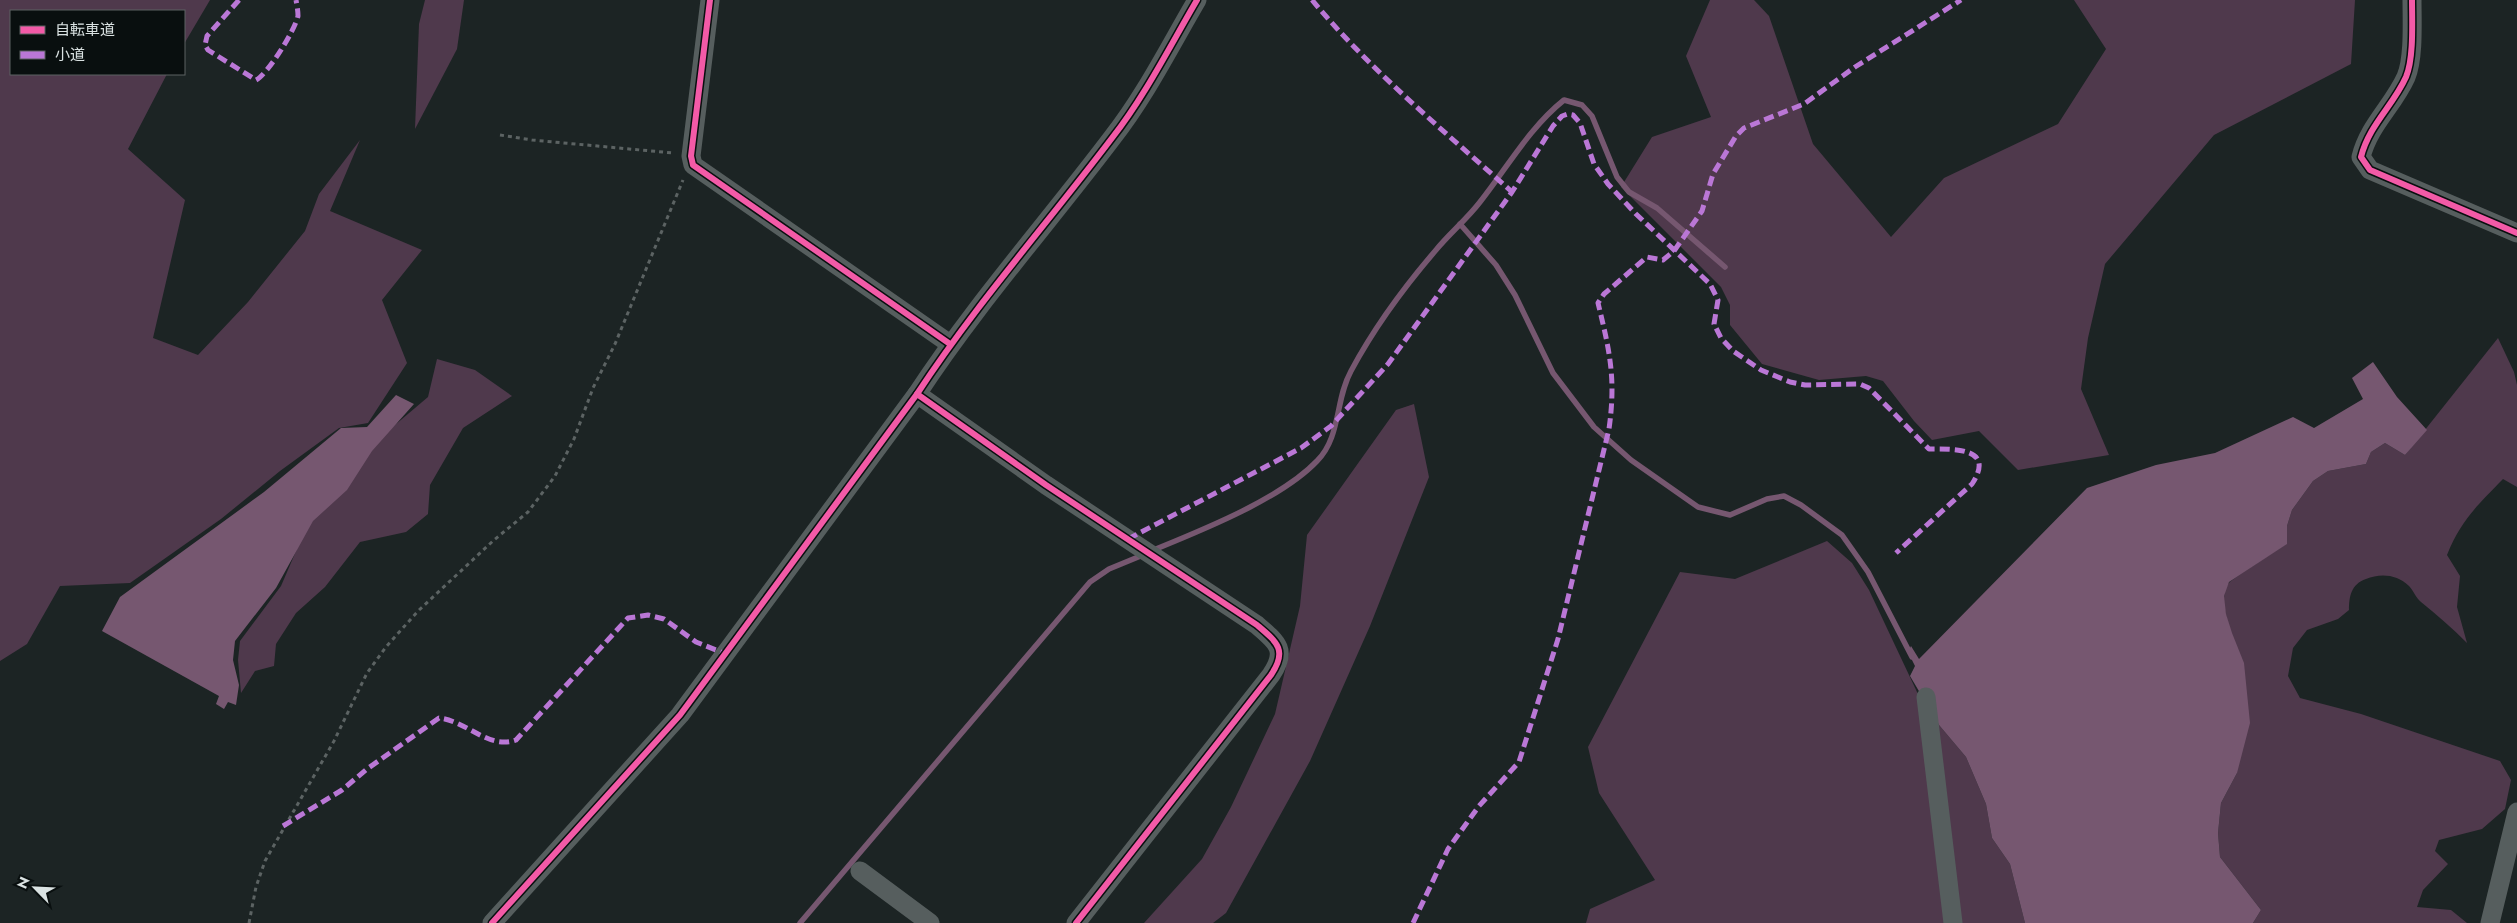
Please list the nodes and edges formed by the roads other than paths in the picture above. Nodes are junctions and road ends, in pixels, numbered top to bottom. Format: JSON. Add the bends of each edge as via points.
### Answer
{"nodes":[{"id":1,"x":710,"y":0,"type":"edge"},
{"id":2,"x":1197,"y":0,"type":"edge"},
{"id":3,"x":2412,"y":0,"type":"edge"},
{"id":4,"x":2517,"y":234,"type":"edge"},
{"id":5,"x":950,"y":344,"type":"junction"},
{"id":6,"x":917,"y":394,"type":"junction"},
{"id":7,"x":1926,"y":696,"type":"dead end"},
{"id":8,"x":2517,"y":812,"type":"edge"},
{"id":9,"x":860,"y":871,"type":"dead end"},
{"id":10,"x":492,"y":923,"type":"edge"},
{"id":11,"x":930,"y":923,"type":"edge"},
{"id":12,"x":1076,"y":923,"type":"edge"},
{"id":13,"x":1954,"y":923,"type":"edge"},
{"id":14,"x":2490,"y":923,"type":"edge"}],
"edges":[{"from":1,"to":5,"type":"street","via":[[692,160]]},
{"from":2,"to":5,"type":"street","via":[[1113,138]]},
{"from":3,"to":4,"type":"street","via":[[2412,37],[2406,76],[2366,140],[2361,157],[2370,170]]},
{"from":5,"to":6,"type":"street"},
{"from":6,"to":10,"type":"street","via":[[680,715]]},
{"from":6,"to":12,"type":"street","via":[[1046,485],[1257,625],[1276,644],[1281,654],[1271,675]]},
{"from":7,"to":13,"type":"street"},
{"from":8,"to":14,"type":"street"},
{"from":9,"to":11,"type":"street"}]}
